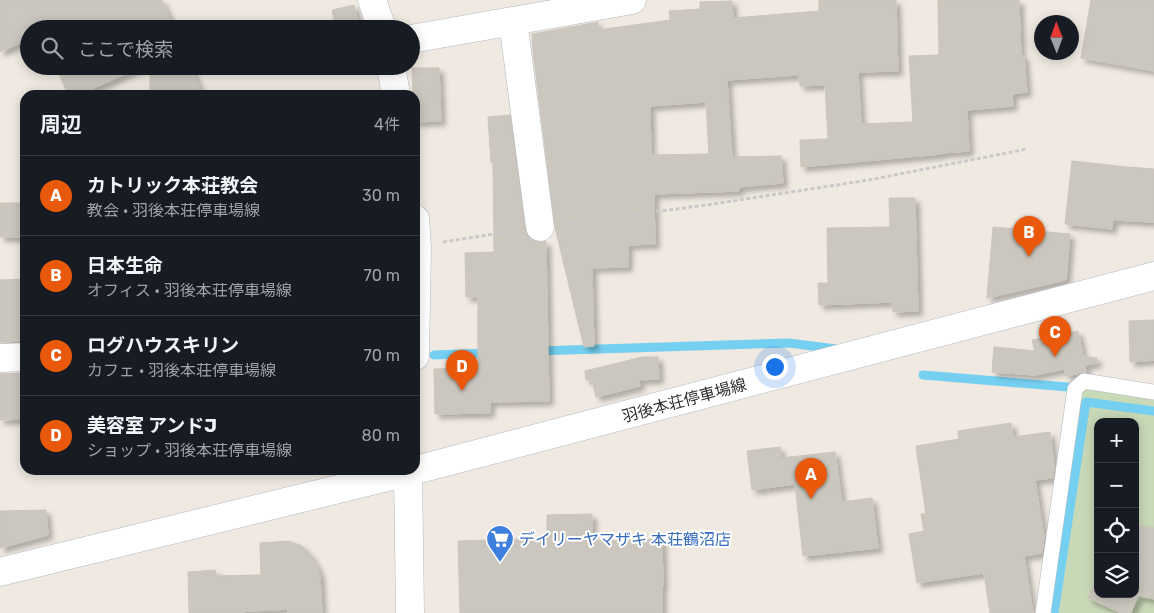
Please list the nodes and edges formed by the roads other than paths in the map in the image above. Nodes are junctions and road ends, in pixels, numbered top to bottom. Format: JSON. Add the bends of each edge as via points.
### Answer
{"nodes":[{"id":1,"x":372,"y":0,"type":"edge"},
{"id":2,"x":632,"y":0,"type":"edge"},
{"id":3,"x":379,"y":20,"type":"edge"},
{"id":4,"x":513,"y":21,"type":"junction"},
{"id":5,"x":420,"y":38,"type":"edge"},
{"id":6,"x":393,"y":75,"type":"edge"},
{"id":7,"x":395,"y":90,"type":"edge"},
{"id":8,"x":540,"y":228,"type":"road end"},
{"id":9,"x":1154,"y":276,"type":"edge"},
{"id":10,"x":20,"y":357,"type":"edge"},
{"id":11,"x":0,"y":358,"type":"edge"},
{"id":12,"x":1154,"y":392,"type":"edge"},
{"id":13,"x":420,"y":468,"type":"edge"},
{"id":14,"x":392,"y":475,"type":"edge"},
{"id":15,"x":408,"y":475,"type":"edge"},
{"id":16,"x":0,"y":572,"type":"edge"},
{"id":17,"x":410,"y":613,"type":"edge"},
{"id":18,"x":1042,"y":613,"type":"edge"}],
"edges":[{"from":1,"to":3,"type":"street"},
{"from":2,"to":4,"type":"street"},
{"from":4,"to":5,"type":"street"},
{"from":4,"to":8,"type":"street"},
{"from":6,"to":7,"type":"street"},
{"from":9,"to":13,"type":"street","name":"羽後本荘停車場線"},
{"from":10,"to":11,"type":"street"},
{"from":12,"to":18,"type":"lane","via":[[1084,381],[1075,389]]},
{"from":14,"to":16,"type":"street","name":"羽後本荘停車場線"},
{"from":15,"to":17,"type":"street"}]}
